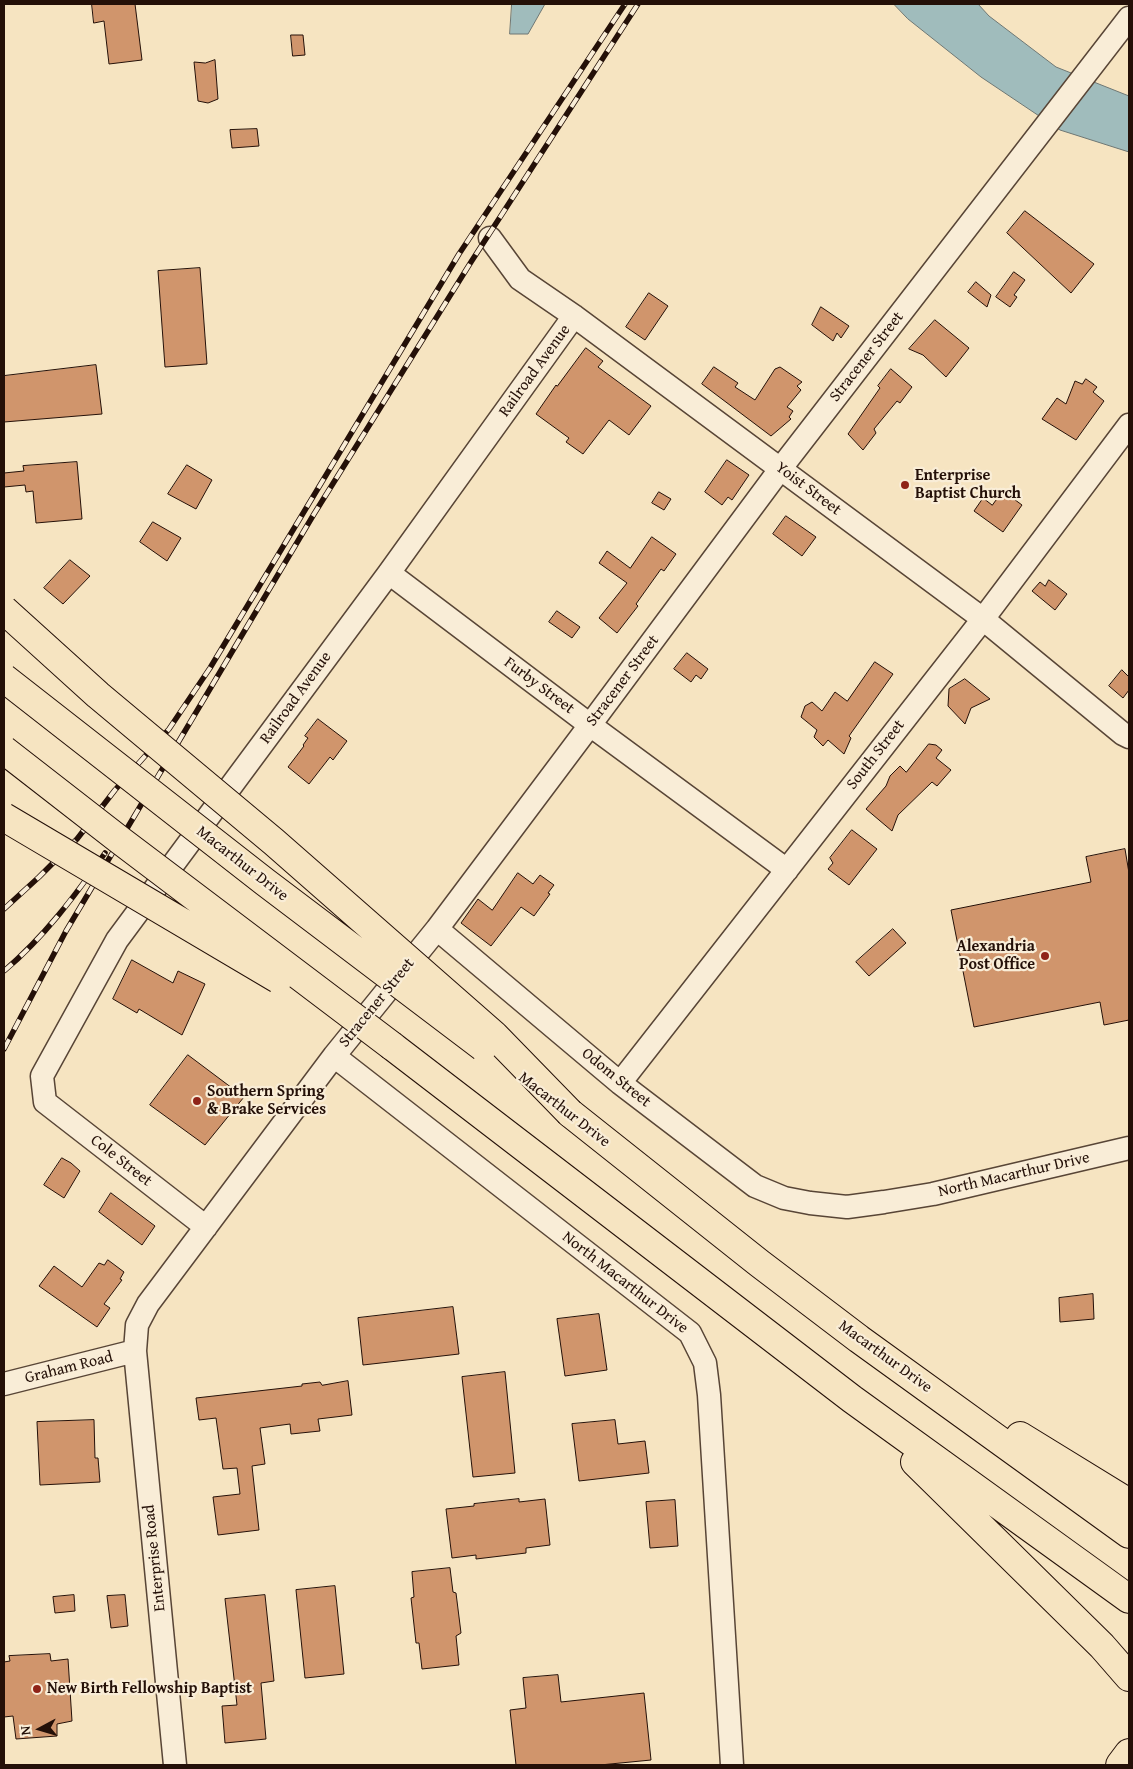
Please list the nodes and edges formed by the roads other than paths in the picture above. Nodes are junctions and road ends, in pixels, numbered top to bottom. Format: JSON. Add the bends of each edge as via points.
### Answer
{"nodes":[{"id":1,"x":1129,"y":18,"type":"edge"},
{"id":2,"x":490,"y":238,"type":"dead end"},
{"id":3,"x":574,"y":316,"type":"junction"},
{"id":4,"x":1129,"y":425,"type":"edge"},
{"id":5,"x":781,"y":468,"type":"junction"},
{"id":6,"x":388,"y":572,"type":"junction"},
{"id":7,"x":4,"y":610,"type":"edge"},
{"id":8,"x":983,"y":619,"type":"junction"},
{"id":9,"x":4,"y":678,"type":"edge"},
{"id":10,"x":590,"y":725,"type":"junction"},
{"id":11,"x":1129,"y":737,"type":"edge"},
{"id":12,"x":4,"y":750,"type":"edge"},
{"id":13,"x":4,"y":817,"type":"edge"},
{"id":14,"x":787,"y":870,"type":"junction"},
{"id":15,"x":437,"y":929,"type":"junction"},
{"id":16,"x":392,"y":1046,"type":"junction"},
{"id":17,"x":334,"y":1056,"type":"junction"},
{"id":18,"x":620,"y":1083,"type":"junction"},
{"id":19,"x":43,"y":1092,"type":"joint"},
{"id":20,"x":570,"y":1113,"type":"junction"},
{"id":21,"x":1129,"y":1148,"type":"edge"},
{"id":22,"x":810,"y":1203,"type":"joint"},
{"id":23,"x":206,"y":1227,"type":"junction"},
{"id":24,"x":859,"y":1339,"type":"junction"},
{"id":25,"x":134,"y":1352,"type":"junction"},
{"id":26,"x":4,"y":1384,"type":"edge"},
{"id":27,"x":852,"y":1399,"type":"junction"},
{"id":28,"x":1129,"y":1503,"type":"edge"},
{"id":29,"x":1129,"y":1534,"type":"edge"},
{"id":30,"x":1129,"y":1599,"type":"edge"},
{"id":31,"x":1129,"y":1677,"type":"edge"},
{"id":32,"x":1129,"y":1752,"type":"edge"},
{"id":33,"x":175,"y":1765,"type":"edge"},
{"id":34,"x":732,"y":1765,"type":"edge"},
{"id":35,"x":1120,"y":1765,"type":"edge"}],
"edges":[{"from":1,"to":5,"type":"street","name":"Stracener Street"},
{"from":2,"to":3,"type":"street","name":"Yoist Street","via":[[520,279]]},
{"from":3,"to":5,"type":"street","name":"Yoist Street"},
{"from":3,"to":6,"type":"street","name":"Railroad Avenue"},
{"from":4,"to":8,"type":"street","name":"South Street"},
{"from":5,"to":8,"type":"street","name":"Yoist Street"},
{"from":5,"to":10,"type":"street","name":"Stracener Street"},
{"from":6,"to":10,"type":"street","name":"Furby Street"},
{"from":6,"to":19,"type":"street","name":"Railroad Avenue","via":[[117,940],[42,1076]]},
{"from":7,"to":20,"type":"main road","bridge":true,"via":[[98,695],[274,842],[494,1035]]},
{"from":8,"to":11,"type":"street","name":"Yoist Street"},
{"from":8,"to":14,"type":"street","name":"South Street"},
{"from":9,"to":20,"type":"main road","name":"Macarthur Drive","bridge":true,"via":[[273,888]]},
{"from":10,"to":14,"type":"street","name":"Furby Street"},
{"from":10,"to":15,"type":"street","name":"Stracener Street"},
{"from":12,"to":16,"type":"main road","bridge":true},
{"from":13,"to":16,"type":"main road","bridge":true},
{"from":14,"to":18,"type":"street","name":"South Street"},
{"from":15,"to":17,"type":"street","name":"Stracener Street"},
{"from":15,"to":18,"type":"street","name":"Odom Street"},
{"from":16,"to":27,"type":"main road"},
{"from":17,"to":23,"type":"street","name":"Stracener Street"},
{"from":17,"to":34,"type":"street","name":"North Macarthur Drive","via":[[690,1333],[704,1363],[709,1394]]},
{"from":18,"to":22,"type":"street","name":"Odom Street","via":[[756,1186],[784,1198]]},
{"from":19,"to":23,"type":"street","name":"Cole Street","via":[[45,1102]]},
{"from":20,"to":24,"type":"main road","name":"Macarthur Drive"},
{"from":21,"to":22,"type":"street","name":"North Macarthur Drive","via":[[933,1194],[847,1207]]},
{"from":23,"to":25,"type":"street","name":"Stracener Street","via":[[148,1304],[137,1325]]},
{"from":24,"to":28,"type":"main road"},
{"from":24,"to":29,"type":"main road","name":"Macarthur Drive"},
{"from":25,"to":26,"type":"street","name":"Graham Road"},
{"from":25,"to":33,"type":"street","name":"Enterprise Road"},
{"from":27,"to":30,"type":"main road"},
{"from":27,"to":31,"type":"main road","via":[[1102,1646]]},
{"from":32,"to":35,"type":"main road"}]}
